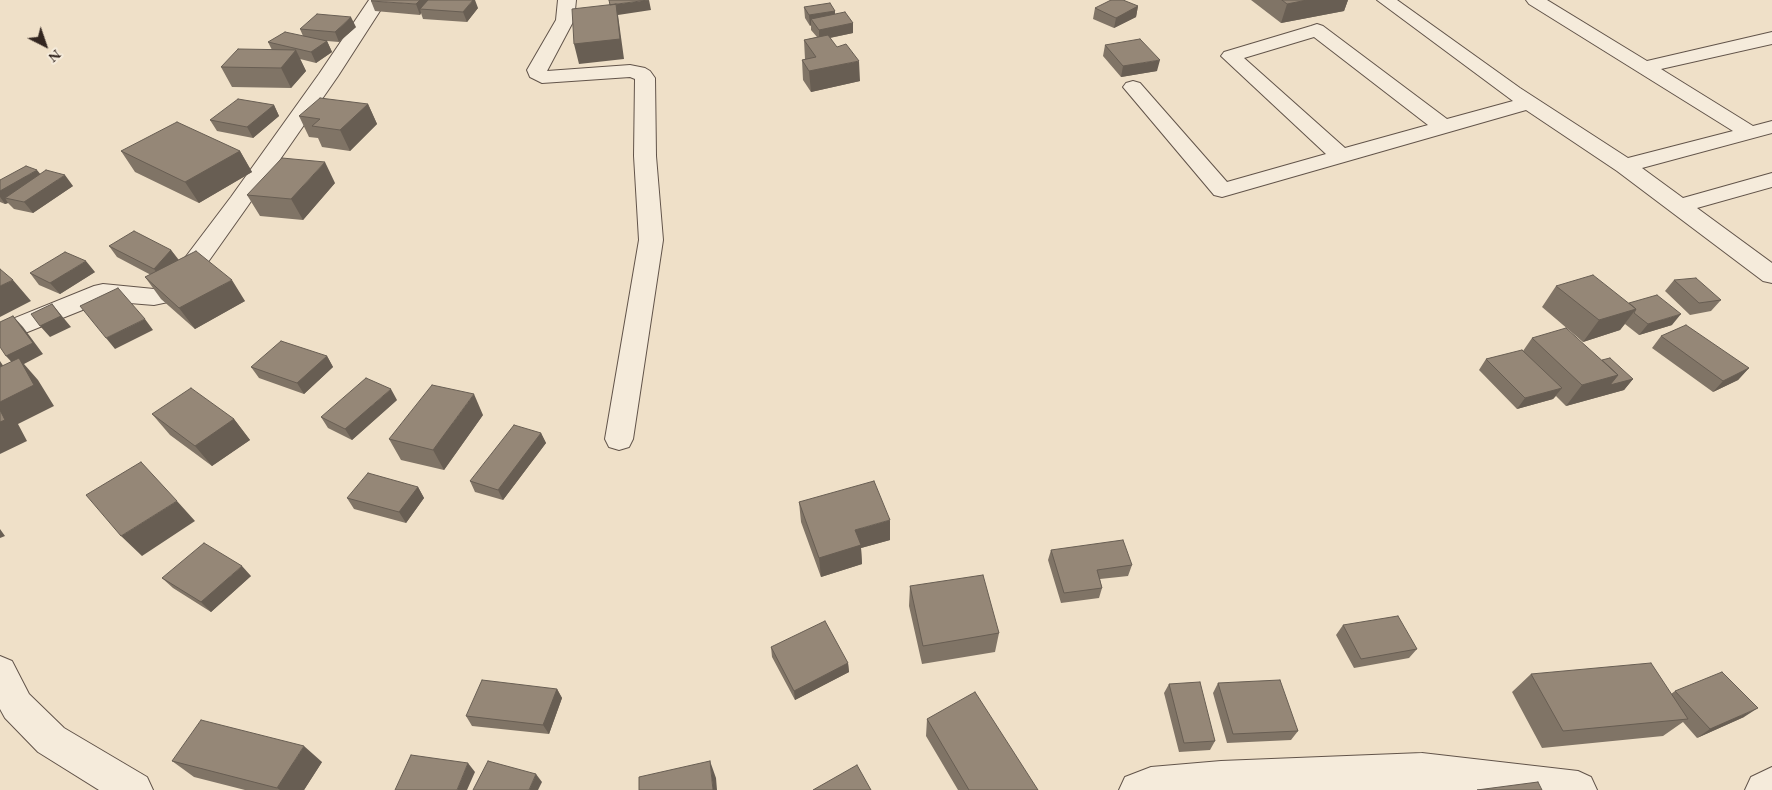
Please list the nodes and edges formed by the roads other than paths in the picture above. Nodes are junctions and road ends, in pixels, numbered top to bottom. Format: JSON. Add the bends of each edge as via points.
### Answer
{"nodes":[{"id":1,"x":378,"y":0,"type":"edge"},
{"id":2,"x":567,"y":0,"type":"edge"},
{"id":3,"x":1386,"y":0,"type":"edge"},
{"id":4,"x":1563,"y":0,"type":"edge"},
{"id":5,"x":1539,"y":2,"type":"edge"},
{"id":6,"x":1772,"y":38,"type":"edge"},
{"id":7,"x":1645,"y":67,"type":"junction"},
{"id":8,"x":1133,"y":87,"type":"dead end"},
{"id":9,"x":1528,"y":103,"type":"junction"},
{"id":10,"x":1444,"y":126,"type":"junction"},
{"id":11,"x":1772,"y":128,"type":"edge"},
{"id":12,"x":1752,"y":133,"type":"junction"},
{"id":13,"x":1341,"y":156,"type":"junction"},
{"id":14,"x":1625,"y":166,"type":"junction"},
{"id":15,"x":1772,"y":180,"type":"edge"},
{"id":16,"x":1679,"y":206,"type":"junction"},
{"id":17,"x":1772,"y":275,"type":"edge"},
{"id":18,"x":0,"y":334,"type":"edge"},
{"id":19,"x":619,"y":440,"type":"dead end"},
{"id":20,"x":0,"y":672,"type":"edge"},
{"id":21,"x":1772,"y":786,"type":"edge"},
{"id":22,"x":134,"y":790,"type":"edge"},
{"id":23,"x":1138,"y":790,"type":"edge"},
{"id":24,"x":1578,"y":790,"type":"edge"},
{"id":25,"x":1764,"y":790,"type":"edge"}],
"edges":[{"from":1,"to":18,"type":"street","via":[[239,202],[172,289],[154,297],[103,292]]},
{"from":2,"to":19,"type":"street","via":[[565,20],[537,73],[551,78],[630,71],[645,78],[644,156],[651,240]]},
{"from":3,"to":9,"type":"street"},
{"from":4,"to":5,"type":"street"},
{"from":5,"to":7,"type":"street"},
{"from":6,"to":7,"type":"street"},
{"from":7,"to":12,"type":"street"},
{"from":8,"to":13,"type":"street","via":[[1222,190]]},
{"from":9,"to":10,"type":"street"},
{"from":9,"to":14,"type":"street"},
{"from":10,"to":13,"type":"street"},
{"from":10,"to":13,"type":"street","via":[[1317,30],[1231,56]]},
{"from":11,"to":12,"type":"street"},
{"from":12,"to":14,"type":"street"},
{"from":14,"to":16,"type":"street"},
{"from":15,"to":16,"type":"street"},
{"from":16,"to":17,"type":"street"},
{"from":20,"to":22,"type":"street","via":[[17,706],[51,740]]},
{"from":21,"to":25,"type":"street"},
{"from":23,"to":24,"type":"street","via":[[1221,780],[1422,770]]}]}
